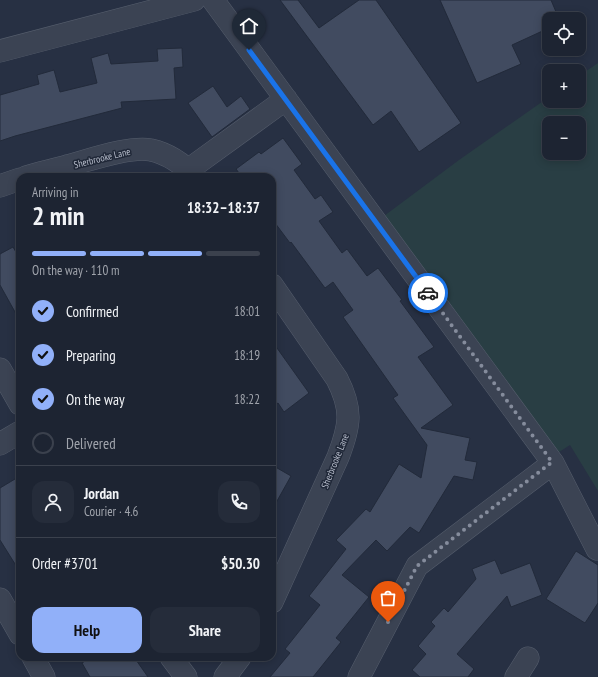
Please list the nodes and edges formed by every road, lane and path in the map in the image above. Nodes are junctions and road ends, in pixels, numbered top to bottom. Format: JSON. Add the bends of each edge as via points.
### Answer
{"nodes":[{"id":1,"x":194,"y":0,"type":"edge"},
{"id":2,"x":213,"y":0,"type":"edge"},
{"id":3,"x":0,"y":52,"type":"edge"},
{"id":4,"x":286,"y":99,"type":"junction"},
{"id":5,"x":48,"y":173,"type":"edge"},
{"id":6,"x":191,"y":173,"type":"edge"},
{"id":7,"x":193,"y":173,"type":"edge"},
{"id":8,"x":16,"y":180,"type":"edge"},
{"id":9,"x":0,"y":186,"type":"edge"},
{"id":10,"x":276,"y":291,"type":"edge"},
{"id":11,"x":0,"y":369,"type":"edge"},
{"id":12,"x":16,"y":397,"type":"edge"},
{"id":13,"x":16,"y":434,"type":"edge"},
{"id":14,"x":0,"y":444,"type":"edge"},
{"id":15,"x":552,"y":462,"type":"junction"},
{"id":16,"x":597,"y":549,"type":"edge"},
{"id":17,"x":276,"y":593,"type":"edge"},
{"id":18,"x":0,"y":599,"type":"edge"},
{"id":19,"x":16,"y":627,"type":"edge"},
{"id":20,"x":528,"y":658,"type":"dead end"},
{"id":21,"x":35,"y":661,"type":"edge"},
{"id":22,"x":174,"y":661,"type":"edge"},
{"id":23,"x":237,"y":661,"type":"edge"},
{"id":24,"x":44,"y":677,"type":"edge"},
{"id":25,"x":186,"y":677,"type":"edge"},
{"id":26,"x":225,"y":677,"type":"edge"},
{"id":27,"x":359,"y":677,"type":"edge"},
{"id":28,"x":516,"y":677,"type":"edge"}],
"edges":[{"from":1,"to":3,"type":"street"},
{"from":2,"to":4,"type":"street"},
{"from":4,"to":7,"type":"street"},
{"from":4,"to":15,"type":"street"},
{"from":5,"to":6,"type":"street","name":"Sherbrooke Lane","via":[[121,152],[138,150],[151,150],[170,157]]},
{"from":8,"to":9,"type":"street"},
{"from":10,"to":17,"type":"street","name":"Sherbrooke Lane","via":[[337,379],[344,393],[348,421],[338,458]]},
{"from":11,"to":12,"type":"street"},
{"from":13,"to":14,"type":"street"},
{"from":15,"to":16,"type":"street"},
{"from":15,"to":27,"type":"street","via":[[417,566]]},
{"from":18,"to":19,"type":"street"},
{"from":20,"to":28,"type":"street"},
{"from":21,"to":24,"type":"street"},
{"from":22,"to":25,"type":"street"},
{"from":23,"to":26,"type":"street"}]}
